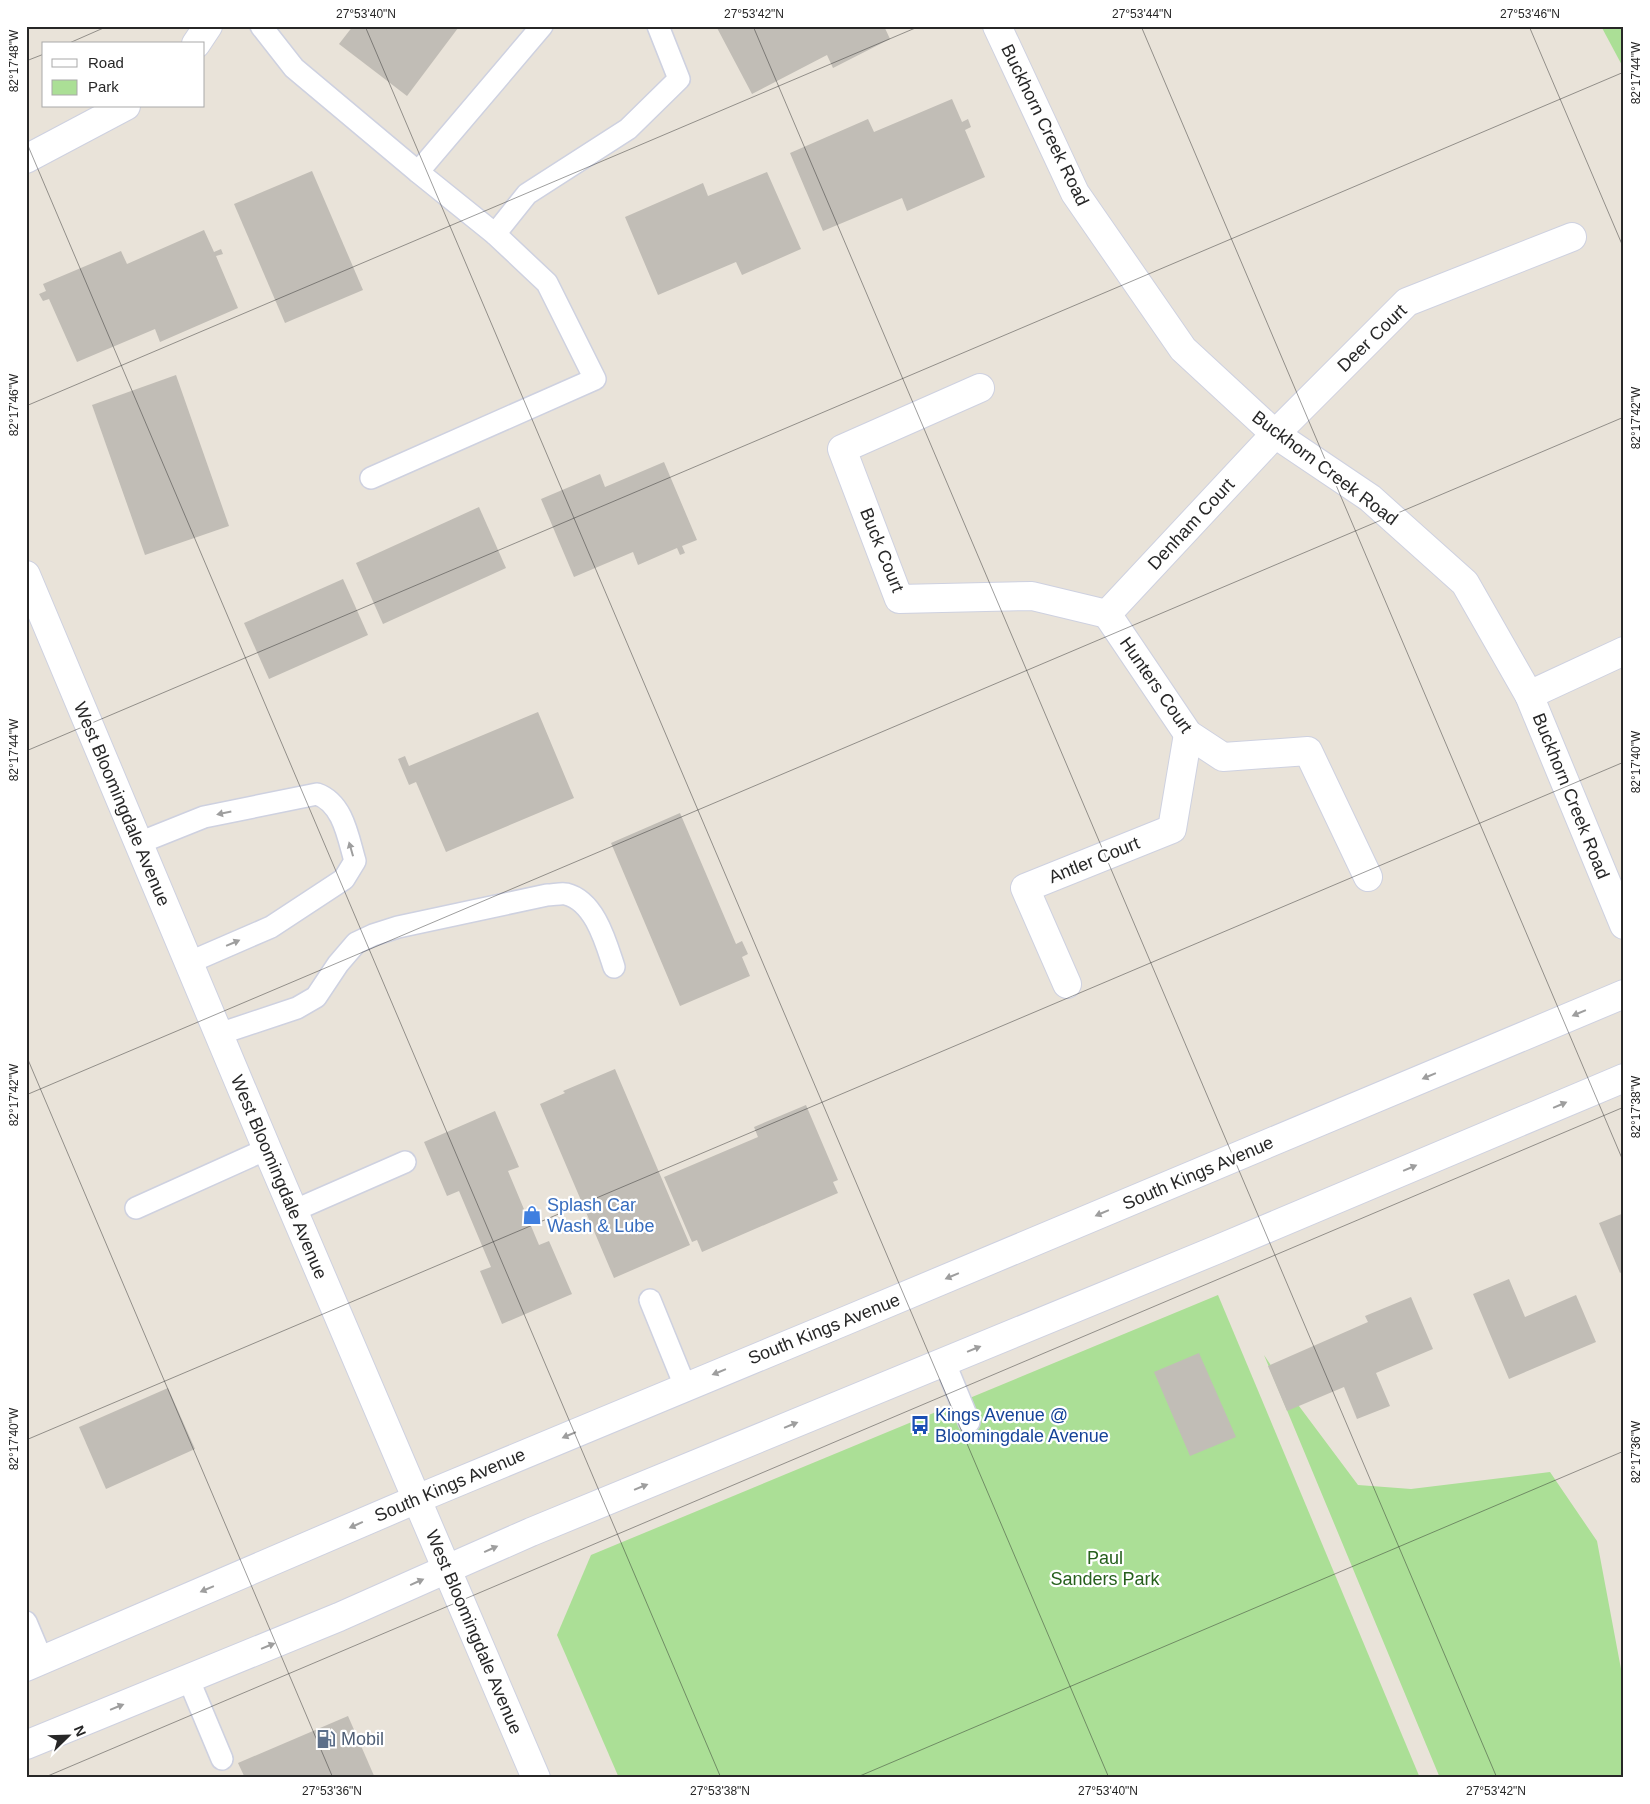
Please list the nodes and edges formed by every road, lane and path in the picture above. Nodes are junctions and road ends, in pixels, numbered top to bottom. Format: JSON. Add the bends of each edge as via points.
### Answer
{"nodes":[{"id":1,"x":208,"y":26,"type":"edge"},
{"id":2,"x":261,"y":26,"type":"edge"},
{"id":3,"x":542,"y":26,"type":"edge"},
{"id":4,"x":658,"y":26,"type":"edge"},
{"id":5,"x":997,"y":26,"type":"edge"},
{"id":6,"x":197,"y":42,"type":"edge"},
{"id":7,"x":122,"y":108,"type":"edge"},
{"id":8,"x":26,"y":159,"type":"edge"},
{"id":9,"x":418,"y":172,"type":"junction"},
{"id":10,"x":495,"y":234,"type":"junction"},
{"id":11,"x":1572,"y":237,"type":"dead end"},
{"id":12,"x":980,"y":388,"type":"dead end"},
{"id":13,"x":1275,"y":434,"type":"junction"},
{"id":14,"x":371,"y":478,"type":"dead end"},
{"id":15,"x":26,"y":575,"type":"edge"},
{"id":16,"x":1107,"y":614,"type":"junction"},
{"id":17,"x":1624,"y":651,"type":"edge"},
{"id":18,"x":1529,"y":694,"type":"junction"},
{"id":19,"x":1188,"y":734,"type":"junction"},
{"id":20,"x":139,"y":843,"type":"junction"},
{"id":21,"x":1368,"y":878,"type":"dead end"},
{"id":22,"x":1624,"y":925,"type":"edge"},
{"id":23,"x":188,"y":962,"type":"junction"},
{"id":24,"x":614,"y":967,"type":"dead end"},
{"id":25,"x":1066,"y":984,"type":"dead end"},
{"id":26,"x":1624,"y":994,"type":"edge"},
{"id":27,"x":219,"y":1034,"type":"junction"},
{"id":28,"x":1624,"y":1078,"type":"edge"},
{"id":29,"x":267,"y":1149,"type":"junction"},
{"id":30,"x":405,"y":1162,"type":"dead end"},
{"id":31,"x":136,"y":1208,"type":"dead end"},
{"id":32,"x":293,"y":1211,"type":"junction"},
{"id":33,"x":650,"y":1300,"type":"dead end"},
{"id":34,"x":944,"y":1361,"type":"junction"},
{"id":35,"x":685,"y":1386,"type":"junction"},
{"id":36,"x":970,"y":1422,"type":"dead end"},
{"id":37,"x":417,"y":1498,"type":"junction"},
{"id":38,"x":446,"y":1569,"type":"junction"},
{"id":39,"x":26,"y":1622,"type":"edge"},
{"id":40,"x":34,"y":1663,"type":"edge"},
{"id":41,"x":188,"y":1678,"type":"junction"},
{"id":42,"x":26,"y":1745,"type":"edge"},
{"id":43,"x":222,"y":1759,"type":"dead end"},
{"id":44,"x":536,"y":1778,"type":"edge"}],
"edges":[{"from":1,"to":6,"type":"street"},
{"from":2,"to":9,"type":"lane","via":[[294,68]]},
{"from":3,"to":9,"type":"lane"},
{"from":4,"to":10,"type":"lane","via":[[679,79],[628,129],[527,194]]},
{"from":5,"to":13,"type":"street","name":"Buckhorn Creek Road","via":[[1075,193],[1182,349]]},
{"from":7,"to":8,"type":"street"},
{"from":9,"to":10,"type":"lane"},
{"from":10,"to":14,"type":"lane","via":[[547,283],[595,379]]},
{"from":11,"to":13,"type":"street","name":"Deer Court","via":[[1407,302]]},
{"from":12,"to":16,"type":"street","name":"Buck Court","via":[[842,449],[899,599],[1032,596]]},
{"from":13,"to":16,"type":"street","name":"Denham Court"},
{"from":13,"to":18,"type":"street","name":"Buckhorn Creek Road","via":[[1370,498],[1465,582]]},
{"from":15,"to":20,"type":"street","name":"West Bloomingdale Avenue"},
{"from":16,"to":19,"type":"street","name":"Hunters Court"},
{"from":17,"to":18,"type":"street"},
{"from":18,"to":22,"type":"street","name":"Buckhorn Creek Road"},
{"from":19,"to":21,"type":"street","name":"Hunters Court","via":[[1223,757],[1308,751]]},
{"from":19,"to":25,"type":"street","name":"Antler Court","via":[[1172,829],[1026,888]]},
{"from":20,"to":23,"type":"street","name":"West Bloomingdale Avenue"},
{"from":23,"to":20,"type":"lane","one_way":true,"via":[[271,927],[344,879],[355,861],[342,818],[326,797],[317,794],[204,817]]},
{"from":23,"to":27,"type":"street","name":"West Bloomingdale Avenue"},
{"from":24,"to":27,"type":"lane","via":[[600,929],[586,904],[567,894],[547,895],[373,935],[356,943],[316,997],[297,1008]]},
{"from":26,"to":35,"type":"street","name":"South Kings Avenue","one_way":true},
{"from":27,"to":29,"type":"street","name":"West Bloomingdale Avenue"},
{"from":34,"to":28,"type":"street","one_way":true},
{"from":29,"to":31,"type":"lane"},
{"from":29,"to":32,"type":"street","name":"West Bloomingdale Avenue"},
{"from":30,"to":32,"type":"lane"},
{"from":32,"to":37,"type":"street","name":"West Bloomingdale Avenue"},
{"from":33,"to":35,"type":"lane"},
{"from":34,"to":36,"type":"lane"},
{"from":38,"to":34,"type":"street","one_way":true},
{"from":35,"to":37,"type":"street","name":"South Kings Avenue","one_way":true},
{"from":37,"to":38,"type":"street","name":"West Bloomingdale Avenue"},
{"from":37,"to":40,"type":"street","name":"South Kings Avenue","one_way":true},
{"from":41,"to":38,"type":"street","one_way":true},
{"from":38,"to":44,"type":"street","name":"West Bloomingdale Avenue"},
{"from":39,"to":40,"type":"lane"},
{"from":42,"to":41,"type":"street","one_way":true},
{"from":41,"to":43,"type":"lane"}]}
